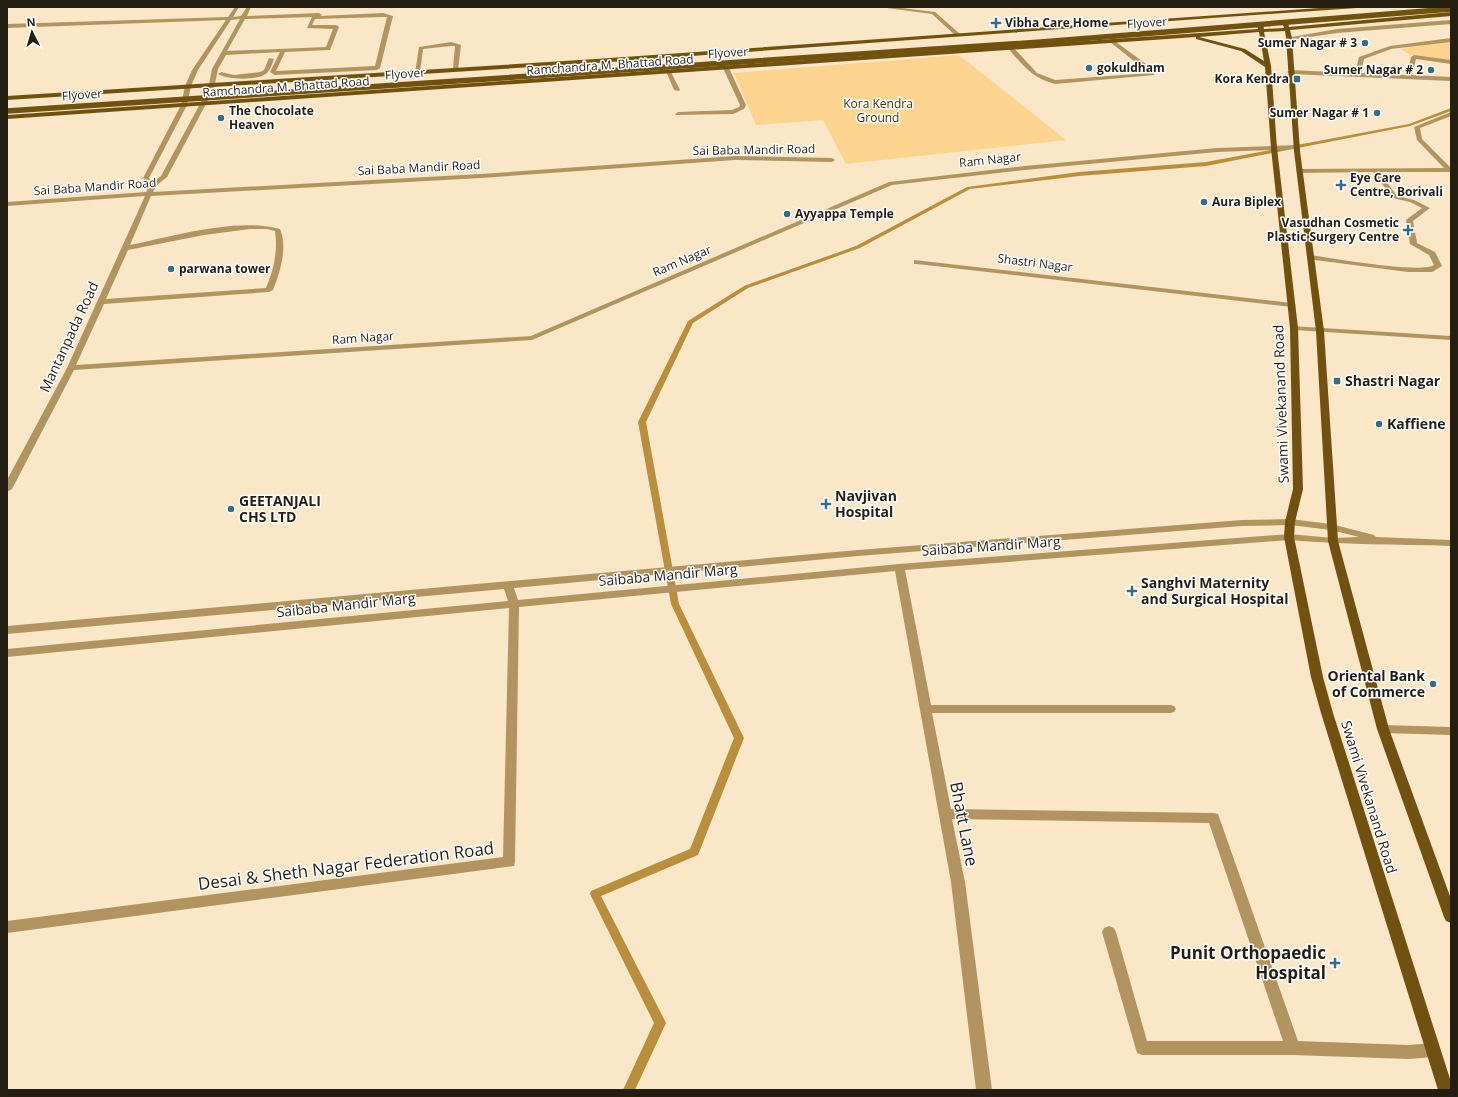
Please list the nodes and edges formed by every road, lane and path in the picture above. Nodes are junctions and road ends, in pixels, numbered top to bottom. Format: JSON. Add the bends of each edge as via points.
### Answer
{"nodes":[{"id":1,"x":237,"y":7,"type":"edge"},
{"id":2,"x":249,"y":7,"type":"edge"},
{"id":3,"x":881,"y":7,"type":"edge"},
{"id":4,"x":1231,"y":7,"type":"edge"},
{"id":5,"x":1357,"y":7,"type":"edge"},
{"id":6,"x":1415,"y":7,"type":"edge"},
{"id":7,"x":1451,"y":9,"type":"edge"},
{"id":8,"x":1257,"y":10,"type":"edge"},
{"id":9,"x":1280,"y":10,"type":"edge"},
{"id":10,"x":357,"y":13,"type":"dead end"},
{"id":11,"x":1451,"y":14,"type":"edge"},
{"id":12,"x":1212,"y":16,"type":"junction"},
{"id":13,"x":243,"y":17,"type":"junction"},
{"id":14,"x":230,"y":18,"type":"junction"},
{"id":15,"x":1451,"y":22,"type":"edge"},
{"id":16,"x":7,"y":26,"type":"edge"},
{"id":17,"x":1287,"y":29,"type":"junction"},
{"id":18,"x":1262,"y":30,"type":"junction"},
{"id":19,"x":957,"y":34,"type":"junction"},
{"id":20,"x":1184,"y":36,"type":"junction"},
{"id":21,"x":1289,"y":38,"type":"junction"},
{"id":22,"x":1451,"y":40,"type":"edge"},
{"id":23,"x":1112,"y":41,"type":"junction"},
{"id":24,"x":1011,"y":48,"type":"junction"},
{"id":25,"x":282,"y":51,"type":"junction"},
{"id":26,"x":223,"y":55,"type":"junction"},
{"id":27,"x":1451,"y":62,"type":"edge"},
{"id":28,"x":1268,"y":66,"type":"junction"},
{"id":29,"x":726,"y":68,"type":"junction"},
{"id":30,"x":456,"y":69,"type":"junction"},
{"id":31,"x":417,"y":72,"type":"junction"},
{"id":32,"x":668,"y":72,"type":"junction"},
{"id":33,"x":1290,"y":72,"type":"junction"},
{"id":34,"x":221,"y":74,"type":"dead end"},
{"id":35,"x":1358,"y":74,"type":"junction"},
{"id":36,"x":1409,"y":76,"type":"junction"},
{"id":37,"x":1451,"y":79,"type":"edge"},
{"id":38,"x":212,"y":84,"type":"junction"},
{"id":39,"x":188,"y":86,"type":"junction"},
{"id":40,"x":677,"y":90,"type":"dead end"},
{"id":41,"x":7,"y":98,"type":"edge"},
{"id":42,"x":203,"y":104,"type":"junction"},
{"id":43,"x":7,"y":105,"type":"edge"},
{"id":44,"x":184,"y":106,"type":"junction"},
{"id":45,"x":7,"y":111,"type":"edge"},
{"id":46,"x":678,"y":114,"type":"dead end"},
{"id":47,"x":1451,"y":114,"type":"edge"},
{"id":48,"x":7,"y":117,"type":"edge"},
{"id":49,"x":1297,"y":149,"type":"junction"},
{"id":50,"x":1274,"y":151,"type":"junction"},
{"id":51,"x":832,"y":160,"type":"dead end"},
{"id":52,"x":1450,"y":170,"type":"edge"},
{"id":53,"x":1299,"y":171,"type":"junction"},
{"id":54,"x":1375,"y":171,"type":"junction"},
{"id":55,"x":153,"y":185,"type":"junction"},
{"id":56,"x":149,"y":194,"type":"junction"},
{"id":57,"x":7,"y":204,"type":"edge"},
{"id":58,"x":125,"y":248,"type":"junction"},
{"id":59,"x":1310,"y":257,"type":"junction"},
{"id":60,"x":918,"y":262,"type":"dead end"},
{"id":61,"x":100,"y":302,"type":"junction"},
{"id":62,"x":1292,"y":305,"type":"junction"},
{"id":63,"x":1294,"y":328,"type":"junction"},
{"id":64,"x":1320,"y":331,"type":"junction"},
{"id":65,"x":1451,"y":338,"type":"edge"},
{"id":66,"x":70,"y":368,"type":"junction"},
{"id":67,"x":7,"y":489,"type":"edge"},
{"id":68,"x":1290,"y":522,"type":"junction"},
{"id":69,"x":1331,"y":527,"type":"junction"},
{"id":70,"x":1289,"y":537,"type":"junction"},
{"id":71,"x":1382,"y":540,"type":"junction"},
{"id":72,"x":1333,"y":541,"type":"junction"},
{"id":73,"x":1451,"y":543,"type":"edge"},
{"id":74,"x":899,"y":567,"type":"junction"},
{"id":75,"x":508,"y":584,"type":"junction"},
{"id":76,"x":514,"y":603,"type":"junction"},
{"id":77,"x":7,"y":630,"type":"edge"},
{"id":78,"x":7,"y":653,"type":"edge"},
{"id":79,"x":925,"y":709,"type":"junction"},
{"id":80,"x":1170,"y":709,"type":"dead end"},
{"id":81,"x":1383,"y":729,"type":"junction"},
{"id":82,"x":1451,"y":731,"type":"edge"},
{"id":83,"x":945,"y":814,"type":"junction"},
{"id":84,"x":1451,"y":917,"type":"edge"},
{"id":85,"x":7,"y":927,"type":"edge"},
{"id":86,"x":1109,"y":932,"type":"dead end"},
{"id":87,"x":1292,"y":1048,"type":"junction"},
{"id":88,"x":1433,"y":1050,"type":"junction"},
{"id":89,"x":984,"y":1090,"type":"edge"},
{"id":90,"x":1446,"y":1090,"type":"edge"}],
"edges":[{"from":1,"to":14,"type":"street"},
{"from":2,"to":13,"type":"street"},
{"from":3,"to":19,"type":"street","via":[[934,13]]},
{"from":4,"to":12,"type":"main road"},
{"from":5,"to":9,"type":"main road","name":"Ramchandra M. Bhattad Road"},
{"from":6,"to":43,"type":"main road","name":"Flyover","via":[[800,53]]},
{"from":7,"to":45,"type":"main road","name":"Flyover","bridge":true,"via":[[1040,42]]},
{"from":8,"to":9,"type":"main road","name":"Ramchandra M. Bhattad Road"},
{"from":8,"to":12,"type":"main road","name":"Ramchandra M. Bhattad Road"},
{"from":8,"to":18,"type":"main road","name":"Swami Vivekanand Road"},
{"from":9,"to":17,"type":"main road"},
{"from":10,"to":13,"type":"street"},
{"from":11,"to":17,"type":"main road","name":"Ramchandra M. Bhattad Road"},
{"from":12,"to":19,"type":"main road","name":"Ramchandra M. Bhattad Road"},
{"from":13,"to":14,"type":"street"},
{"from":13,"to":26,"type":"street"},
{"from":14,"to":16,"type":"street"},
{"from":14,"to":39,"type":"street","via":[[195,70]]},
{"from":15,"to":21,"type":"street"},
{"from":17,"to":18,"type":"main road","name":"Ramchandra M. Bhattad Road"},
{"from":17,"to":21,"type":"main road"},
{"from":18,"to":20,"type":"main road","name":"Ramchandra M. Bhattad Road"},
{"from":18,"to":28,"type":"main road","name":"Swami Vivekanand Road"},
{"from":19,"to":30,"type":"main road","name":"Ramchandra M. Bhattad Road"},
{"from":20,"to":23,"type":"main road","name":"Ramchandra M. Bhattad Road"},
{"from":20,"to":28,"type":"main road","via":[[1230,46]]},
{"from":21,"to":33,"type":"main road"},
{"from":22,"to":35,"type":"street","via":[[1390,48],[1361,58]]},
{"from":23,"to":24,"type":"main road","name":"Ramchandra M. Bhattad Road"},
{"from":23,"to":24,"type":"street","via":[[1152,74],[1046,81],[1036,77]]},
{"from":24,"to":29,"type":"main road","name":"Ramchandra M. Bhattad Road"},
{"from":25,"to":25,"type":"street","via":[[328,49],[336,27],[309,27],[313,18],[390,16],[377,68],[275,73],[273,72]]},
{"from":25,"to":26,"type":"street"},
{"from":26,"to":34,"type":"street","via":[[268,55],[272,58],[262,74],[234,77]]},
{"from":26,"to":38,"type":"street","via":[[215,69]]},
{"from":27,"to":36,"type":"street","via":[[1414,57]]},
{"from":28,"to":50,"type":"main road","name":"Swami Vivekanand Road"},
{"from":29,"to":32,"type":"main road","name":"Ramchandra M. Bhattad Road"},
{"from":29,"to":46,"type":"street","via":[[743,105],[742,108],[733,112]]},
{"from":30,"to":31,"type":"main road","name":"Ramchandra M. Bhattad Road"},
{"from":30,"to":31,"type":"street","via":[[458,45],[451,44],[421,48]]},
{"from":31,"to":38,"type":"main road","name":"Ramchandra M. Bhattad Road"},
{"from":32,"to":40,"type":"street"},
{"from":32,"to":42,"type":"main road","name":"Ramchandra M. Bhattad Road"},
{"from":33,"to":35,"type":"street"},
{"from":33,"to":49,"type":"main road"},
{"from":35,"to":36,"type":"street"},
{"from":36,"to":37,"type":"street"},
{"from":38,"to":39,"type":"main road","name":"Ramchandra M. Bhattad Road"},
{"from":38,"to":42,"type":"street"},
{"from":39,"to":41,"type":"main road","name":"Ramchandra M. Bhattad Road"},
{"from":39,"to":44,"type":"street"},
{"from":42,"to":44,"type":"main road","name":"Ramchandra M. Bhattad Road"},
{"from":42,"to":55,"type":"street","via":[[164,177]]},
{"from":44,"to":48,"type":"main road","name":"Ramchandra M. Bhattad Road"},
{"from":44,"to":55,"type":"street","via":[[146,178]]},
{"from":47,"to":52,"type":"street","via":[[1417,127],[1419,139]]},
{"from":49,"to":50,"type":"street","name":"Ram Nagar"},
{"from":49,"to":53,"type":"main road"},
{"from":50,"to":62,"type":"main road","name":"Swami Vivekanand Road"},
{"from":50,"to":66,"type":"street","name":"Ram Nagar","via":[[1217,150],[891,183],[532,338]]},
{"from":51,"to":56,"type":"street","name":"Sai Baba Mandir Road","via":[[735,158]]},
{"from":52,"to":54,"type":"street"},
{"from":53,"to":54,"type":"street"},
{"from":53,"to":59,"type":"main road"},
{"from":54,"to":59,"type":"street","via":[[1395,197],[1426,208],[1409,220],[1414,244],[1432,254],[1438,266],[1432,270],[1408,270]]},
{"from":55,"to":56,"type":"street","name":"Mantanpada Road"},
{"from":56,"to":57,"type":"street","name":"Sai Baba Mandir Road"},
{"from":56,"to":58,"type":"street","name":"Mantanpada Road"},
{"from":58,"to":61,"type":"street","name":"Mantanpada Road"},
{"from":58,"to":61,"type":"street","via":[[252,226],[274,228],[278,230],[280,238],[273,281],[268,290]]},
{"from":59,"to":64,"type":"main road"},
{"from":60,"to":62,"type":"street","name":"Shastri Nagar"},
{"from":61,"to":66,"type":"street","name":"Mantanpada Road"},
{"from":62,"to":63,"type":"main road","name":"Swami Vivekanand Road"},
{"from":63,"to":64,"type":"street"},
{"from":63,"to":68,"type":"main road","name":"Swami Vivekanand Road","via":[[1298,488]]},
{"from":64,"to":65,"type":"street"},
{"from":64,"to":69,"type":"main road"},
{"from":66,"to":67,"type":"street","name":"Mantanpada Road"},
{"from":68,"to":69,"type":"street","name":"Saibaba Mandir Marg"},
{"from":68,"to":70,"type":"main road","name":"Swami Vivekanand Road"},
{"from":68,"to":75,"type":"street","name":"Saibaba Mandir Marg","via":[[1242,523],[936,547]]},
{"from":69,"to":71,"type":"street","name":"Saibaba Mandir Marg"},
{"from":69,"to":72,"type":"main road"},
{"from":70,"to":72,"type":"street","name":"Saibaba Mandir Marg"},
{"from":70,"to":74,"type":"street","name":"Saibaba Mandir Marg"},
{"from":70,"to":88,"type":"main road","name":"Swami Vivekanand Road","via":[[1317,677],[1327,713]]},
{"from":71,"to":72,"type":"street","name":"Saibaba Mandir Marg"},
{"from":71,"to":73,"type":"street"},
{"from":72,"to":81,"type":"main road"},
{"from":74,"to":76,"type":"street","name":"Saibaba Mandir Marg"},
{"from":74,"to":79,"type":"street","name":"Bhatt Lane"},
{"from":75,"to":76,"type":"street","name":"Desai & Sheth Nagar Federation Road"},
{"from":75,"to":77,"type":"street","name":"Saibaba Mandir Marg"},
{"from":76,"to":78,"type":"street","name":"Saibaba Mandir Marg"},
{"from":76,"to":85,"type":"street","name":"Desai & Sheth Nagar Federation Road","via":[[509,862]]},
{"from":79,"to":80,"type":"street"},
{"from":79,"to":83,"type":"street","name":"Bhatt Lane"},
{"from":81,"to":82,"type":"street"},
{"from":81,"to":84,"type":"main road"},
{"from":83,"to":87,"type":"street","via":[[1214,818]]},
{"from":83,"to":89,"type":"street","name":"Bhatt Lane","via":[[958,882]]},
{"from":86,"to":87,"type":"street","via":[[1142,1048]]},
{"from":87,"to":88,"type":"street","via":[[1410,1052]]},
{"from":88,"to":90,"type":"main road","name":"Swami Vivekanand Road"}]}
